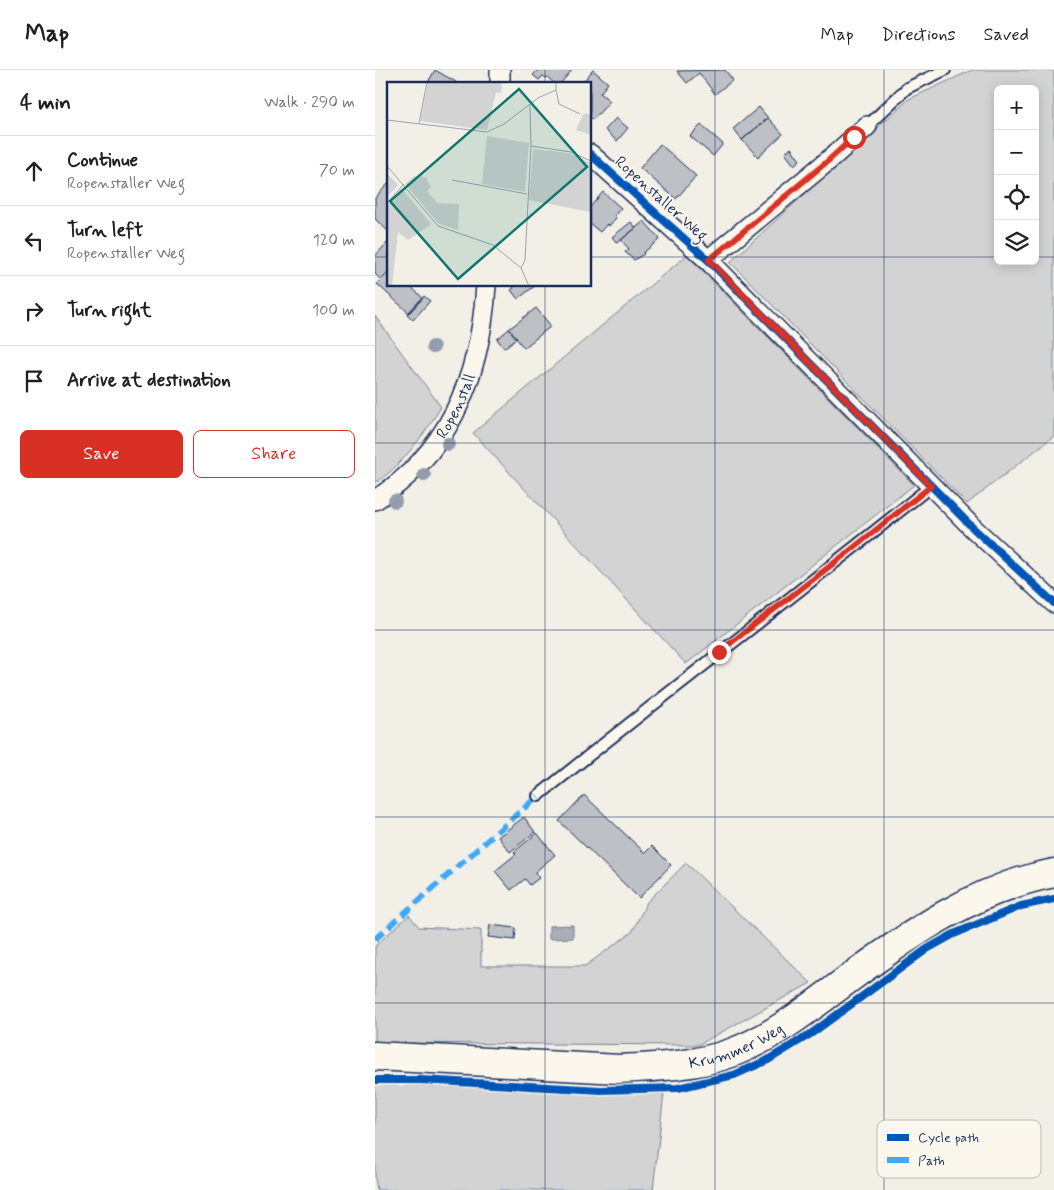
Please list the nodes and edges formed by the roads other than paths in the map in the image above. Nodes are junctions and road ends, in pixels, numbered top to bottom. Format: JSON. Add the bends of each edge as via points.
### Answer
{"nodes":[{"id":1,"x":945,"y":70,"type":"edge"},
{"id":2,"x":867,"y":126,"type":"joint"},
{"id":3,"x":591,"y":155,"type":"edge"},
{"id":4,"x":709,"y":260,"type":"junction"},
{"id":5,"x":486,"y":286,"type":"edge"},
{"id":6,"x":931,"y":486,"type":"junction"},
{"id":7,"x":375,"y":500,"type":"edge"},
{"id":8,"x":1054,"y":603,"type":"edge"},
{"id":9,"x":538,"y":796,"type":"dead end"},
{"id":10,"x":1054,"y":873,"type":"edge"},
{"id":11,"x":375,"y":1056,"type":"edge"}],
"edges":[{"from":1,"to":2,"type":"lane","via":[[907,88]]},
{"from":2,"to":4,"type":"street","name":"Ropenstaller Weg"},
{"from":3,"to":4,"type":"street","name":"Ropenstaller Weg"},
{"from":4,"to":6,"type":"street","name":"Ropenstaller Weg"},
{"from":5,"to":7,"type":"street","name":"Ropenstall","via":[[477,356],[463,395],[440,439],[419,466]]},
{"from":6,"to":8,"type":"street","name":"Ropenstaller Weg"},
{"from":6,"to":9,"type":"lane"},
{"from":10,"to":11,"type":"main road","name":"Krummer Weg","via":[[1036,876],[966,902],[907,936],[803,1013],[763,1038],[705,1062],[619,1069]]}]}
